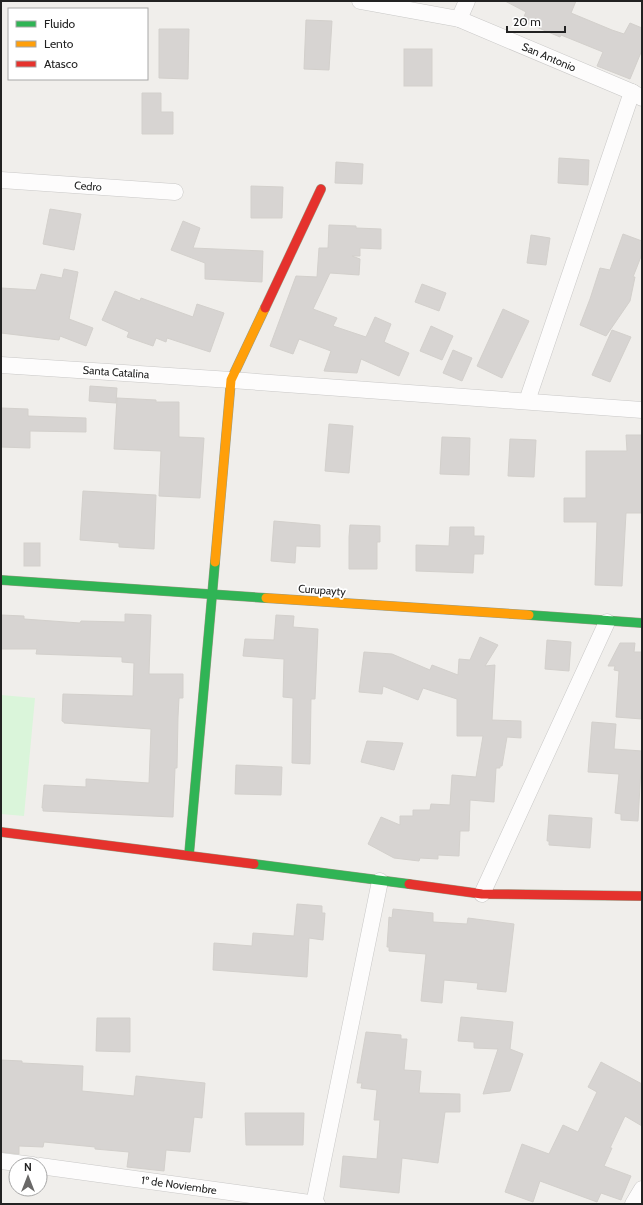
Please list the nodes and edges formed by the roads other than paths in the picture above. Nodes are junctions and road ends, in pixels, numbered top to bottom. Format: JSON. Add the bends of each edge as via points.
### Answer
{"nodes":[{"id":1,"x":360,"y":1,"type":"edge"},
{"id":2,"x":467,"y":1,"type":"edge"},
{"id":3,"x":416,"y":6,"type":"edge"},
{"id":4,"x":459,"y":19,"type":"junction"},
{"id":5,"x":637,"y":95,"type":"edge"},
{"id":6,"x":1,"y":180,"type":"edge"},
{"id":7,"x":321,"y":189,"type":"dead end"},
{"id":8,"x":175,"y":192,"type":"dead end"},
{"id":9,"x":1,"y":365,"type":"edge"},
{"id":10,"x":231,"y":380,"type":"junction"},
{"id":11,"x":527,"y":401,"type":"junction"},
{"id":12,"x":642,"y":410,"type":"edge"},
{"id":13,"x":1,"y":580,"type":"edge"},
{"id":14,"x":212,"y":595,"type":"junction"},
{"id":15,"x":607,"y":622,"type":"junction"},
{"id":16,"x":642,"y":623,"type":"edge"},
{"id":17,"x":1,"y":832,"type":"edge"},
{"id":18,"x":189,"y":855,"type":"junction"},
{"id":19,"x":380,"y":881,"type":"junction"},
{"id":20,"x":482,"y":894,"type":"junction"},
{"id":21,"x":642,"y":896,"type":"edge"},
{"id":22,"x":48,"y":1167,"type":"edge"},
{"id":23,"x":642,"y":1189,"type":"edge"},
{"id":24,"x":315,"y":1204,"type":"edge"},
{"id":25,"x":633,"y":1204,"type":"edge"}],
"edges":[{"from":1,"to":3,"type":"street","name":"San Antonio"},
{"from":2,"to":4,"type":"street"},
{"from":3,"to":4,"type":"street","name":"San Antonio"},
{"from":4,"to":5,"type":"street","name":"San Antonio"},
{"from":5,"to":11,"type":"street"},
{"from":6,"to":8,"type":"street","name":"Cedro"},
{"from":7,"to":10,"type":"street"},
{"from":9,"to":10,"type":"street","name":"Santa Catalina"},
{"from":10,"to":11,"type":"street","name":"Santa Catalina"},
{"from":10,"to":14,"type":"street"},
{"from":11,"to":12,"type":"street","name":"Santa Catalina"},
{"from":13,"to":14,"type":"street","name":"Curupayty"},
{"from":14,"to":15,"type":"street","name":"Curupayty"},
{"from":14,"to":18,"type":"street"},
{"from":15,"to":16,"type":"street","name":"Curupayty"},
{"from":15,"to":20,"type":"street"},
{"from":17,"to":18,"type":"street"},
{"from":18,"to":19,"type":"street"},
{"from":19,"to":20,"type":"street"},
{"from":19,"to":24,"type":"street"},
{"from":20,"to":21,"type":"street"},
{"from":22,"to":24,"type":"street","name":"1º de Noviembre"},
{"from":23,"to":25,"type":"street"}]}
